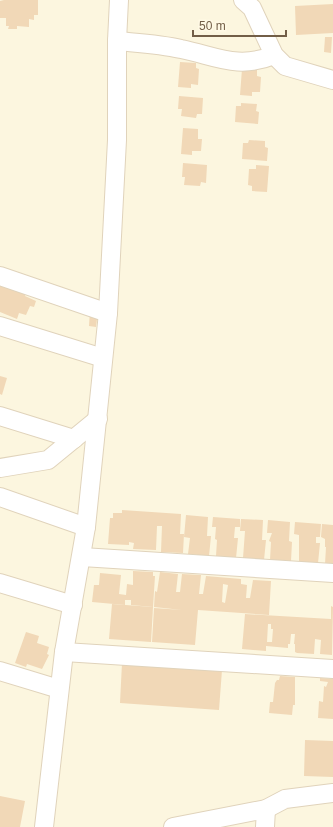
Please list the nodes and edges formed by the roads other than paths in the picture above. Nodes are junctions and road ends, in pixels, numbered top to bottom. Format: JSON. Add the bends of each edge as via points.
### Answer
{"nodes":[{"id":1,"x":120,"y":0,"type":"edge"},
{"id":2,"x":243,"y":0,"type":"edge"},
{"id":3,"x":117,"y":41,"type":"junction"},
{"id":4,"x":274,"y":55,"type":"junction"},
{"id":5,"x":333,"y":80,"type":"edge"},
{"id":6,"x":0,"y":276,"type":"edge"},
{"id":7,"x":108,"y":313,"type":"junction"},
{"id":8,"x":0,"y":326,"type":"edge"},
{"id":9,"x":103,"y":358,"type":"junction"},
{"id":10,"x":0,"y":416,"type":"edge"},
{"id":11,"x":98,"y":419,"type":"junction"},
{"id":12,"x":74,"y":439,"type":"junction"},
{"id":13,"x":0,"y":468,"type":"edge"},
{"id":14,"x":0,"y":497,"type":"edge"},
{"id":15,"x":86,"y":526,"type":"junction"},
{"id":16,"x":82,"y":557,"type":"junction"},
{"id":17,"x":333,"y":573,"type":"edge"},
{"id":18,"x":0,"y":583,"type":"edge"},
{"id":19,"x":73,"y":605,"type":"junction"},
{"id":20,"x":64,"y":652,"type":"junction"},
{"id":21,"x":333,"y":669,"type":"edge"},
{"id":22,"x":0,"y":671,"type":"edge"},
{"id":23,"x":59,"y":690,"type":"junction"},
{"id":24,"x":333,"y":793,"type":"edge"},
{"id":25,"x":266,"y":809,"type":"junction"},
{"id":26,"x":44,"y":827,"type":"edge"},
{"id":27,"x":173,"y":827,"type":"edge"},
{"id":28,"x":265,"y":827,"type":"edge"}],
"edges":[{"from":1,"to":3,"type":"street"},
{"from":2,"to":4,"type":"street","via":[[252,8]]},
{"from":3,"to":4,"type":"street","via":[[181,48],[222,60],[258,61]]},
{"from":3,"to":7,"type":"street","via":[[117,140]]},
{"from":4,"to":5,"type":"street","via":[[285,66]]},
{"from":6,"to":7,"type":"street"},
{"from":7,"to":9,"type":"street"},
{"from":8,"to":9,"type":"street"},
{"from":9,"to":11,"type":"street"},
{"from":10,"to":12,"type":"street"},
{"from":11,"to":12,"type":"street"},
{"from":11,"to":15,"type":"street"},
{"from":12,"to":13,"type":"street","via":[[48,460]]},
{"from":14,"to":15,"type":"street"},
{"from":15,"to":16,"type":"street"},
{"from":16,"to":17,"type":"street"},
{"from":16,"to":19,"type":"street"},
{"from":18,"to":19,"type":"street"},
{"from":19,"to":20,"type":"street"},
{"from":20,"to":21,"type":"street"},
{"from":20,"to":23,"type":"street"},
{"from":22,"to":23,"type":"street"},
{"from":23,"to":26,"type":"street"},
{"from":24,"to":25,"type":"street","via":[[285,799]]},
{"from":25,"to":27,"type":"street"},
{"from":25,"to":28,"type":"street"}]}
